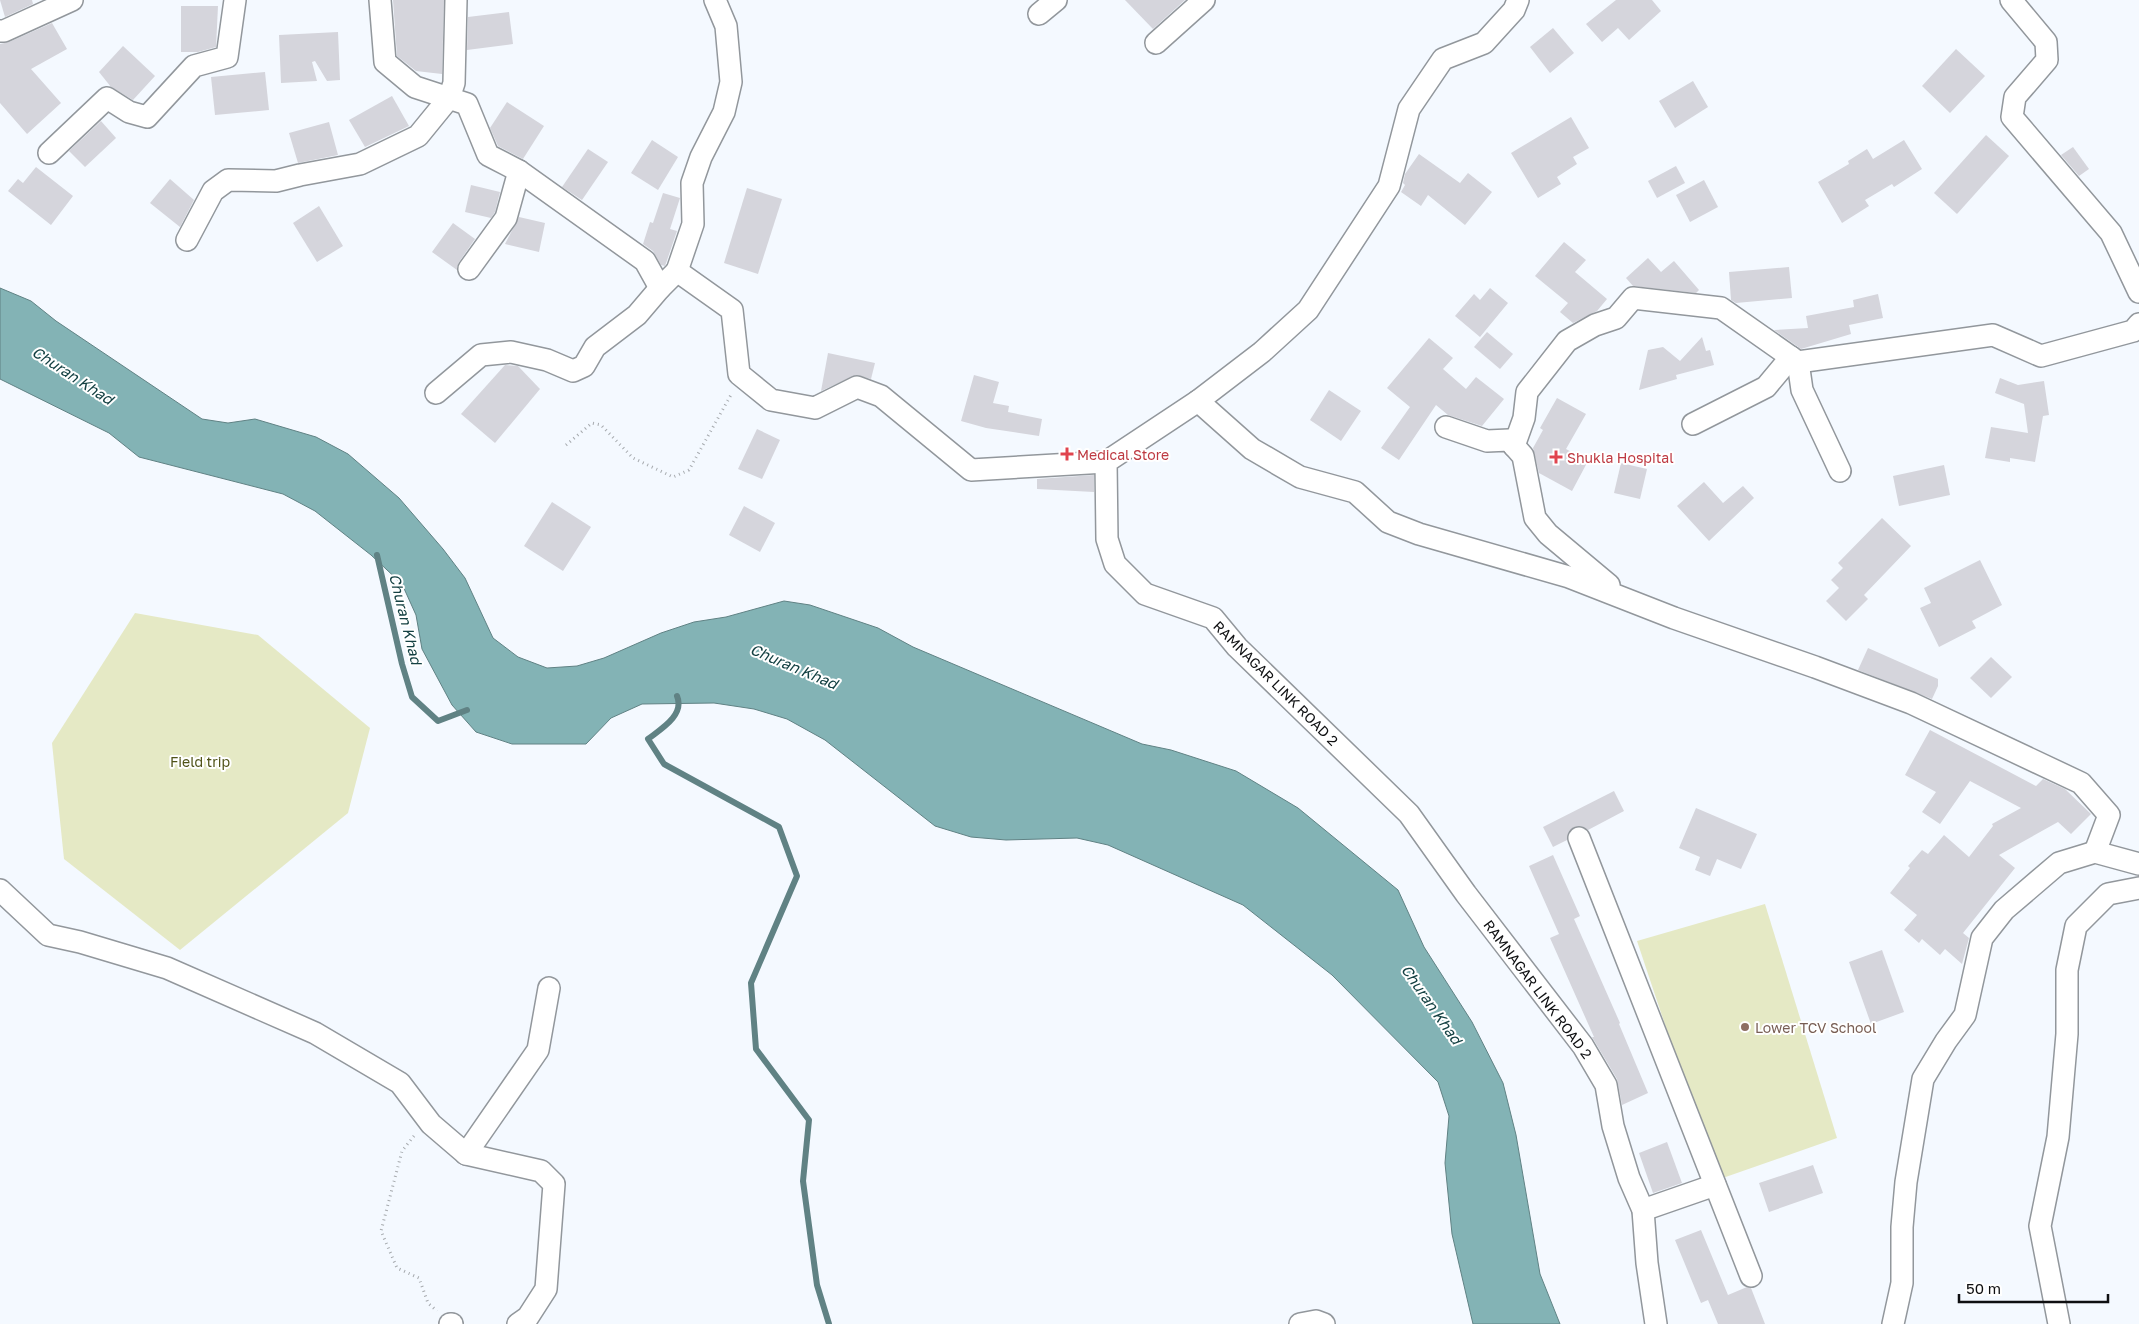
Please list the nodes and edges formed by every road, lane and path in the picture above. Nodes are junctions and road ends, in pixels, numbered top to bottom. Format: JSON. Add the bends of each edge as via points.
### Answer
{"nodes":[{"id":1,"x":72,"y":0,"type":"edge"},
{"id":2,"x":235,"y":0,"type":"edge"},
{"id":3,"x":380,"y":0,"type":"edge"},
{"id":4,"x":456,"y":0,"type":"edge"},
{"id":5,"x":715,"y":0,"type":"edge"},
{"id":6,"x":1056,"y":0,"type":"edge"},
{"id":7,"x":1204,"y":0,"type":"edge"},
{"id":8,"x":1518,"y":0,"type":"edge"},
{"id":9,"x":2011,"y":0,"type":"edge"},
{"id":10,"x":1039,"y":14,"type":"dead end"},
{"id":11,"x":0,"y":30,"type":"edge"},
{"id":12,"x":1156,"y":43,"type":"dead end"},
{"id":13,"x":449,"y":98,"type":"junction"},
{"id":14,"x":49,"y":153,"type":"dead end"},
{"id":15,"x":519,"y":171,"type":"junction"},
{"id":16,"x":187,"y":240,"type":"dead end"},
{"id":17,"x":469,"y":269,"type":"dead end"},
{"id":18,"x":677,"y":271,"type":"junction"},
{"id":19,"x":660,"y":288,"type":"junction"},
{"id":20,"x":2139,"y":292,"type":"edge"},
{"id":21,"x":2139,"y":324,"type":"edge"},
{"id":22,"x":1794,"y":359,"type":"junction"},
{"id":23,"x":739,"y":374,"type":"junction"},
{"id":24,"x":436,"y":393,"type":"dead end"},
{"id":25,"x":1198,"y":401,"type":"junction"},
{"id":26,"x":1692,"y":424,"type":"dead end"},
{"id":27,"x":1446,"y":427,"type":"dead end"},
{"id":28,"x":566,"y":445,"type":"dead end"},
{"id":29,"x":1514,"y":446,"type":"junction"},
{"id":30,"x":1106,"y":462,"type":"junction"},
{"id":31,"x":1840,"y":472,"type":"dead end"},
{"id":32,"x":1628,"y":600,"type":"junction"},
{"id":33,"x":1579,"y":838,"type":"dead end"},
{"id":34,"x":2095,"y":852,"type":"junction"},
{"id":35,"x":2139,"y":864,"type":"edge"},
{"id":36,"x":2139,"y":888,"type":"edge"},
{"id":37,"x":0,"y":890,"type":"edge"},
{"id":38,"x":549,"y":988,"type":"dead end"},
{"id":39,"x":431,"y":1124,"type":"junction"},
{"id":40,"x":466,"y":1154,"type":"junction"},
{"id":41,"x":1715,"y":1184,"type":"junction"},
{"id":42,"x":1643,"y":1210,"type":"junction"},
{"id":43,"x":1751,"y":1276,"type":"dead end"},
{"id":44,"x":451,"y":1324,"type":"edge"},
{"id":45,"x":518,"y":1324,"type":"edge"},
{"id":46,"x":1300,"y":1324,"type":"edge"},
{"id":47,"x":1324,"y":1324,"type":"edge"},
{"id":48,"x":1656,"y":1324,"type":"edge"},
{"id":49,"x":1893,"y":1324,"type":"edge"},
{"id":50,"x":2059,"y":1324,"type":"edge"}],
"edges":[{"from":1,"to":11,"type":"street"},
{"from":2,"to":14,"type":"street","via":[[227,57],[194,66],[147,117],[128,112],[107,98]]},
{"from":3,"to":13,"type":"street","via":[[385,62],[415,88]]},
{"from":4,"to":13,"type":"street","via":[[454,83]]},
{"from":5,"to":18,"type":"street","via":[[726,26],[731,82],[724,112],[692,182],[694,224]]},
{"from":6,"to":10,"type":"street"},
{"from":7,"to":12,"type":"street"},
{"from":8,"to":25,"type":"street","via":[[1514,10],[1484,43],[1443,59],[1409,109],[1389,186],[1308,310],[1262,352]]},
{"from":9,"to":20,"type":"street","via":[[2046,42],[2047,60],[2014,97],[2012,117],[2111,233]]},
{"from":13,"to":15,"type":"street","via":[[467,104],[488,155]]},
{"from":13,"to":16,"type":"street","via":[[418,136],[360,164],[276,181],[228,180],[213,191]]},
{"from":15,"to":17,"type":"street","via":[[506,218]]},
{"from":15,"to":19,"type":"street","via":[[645,261]]},
{"from":18,"to":19,"type":"street"},
{"from":18,"to":23,"type":"street","via":[[732,310]]},
{"from":19,"to":24,"type":"street","via":[[637,315],[595,347],[584,366],[573,372],[547,360],[511,352],[481,355]]},
{"from":21,"to":22,"type":"street","via":[[2134,331],[2041,356],[1993,334]]},
{"from":22,"to":26,"type":"street","via":[[1766,387]]},
{"from":22,"to":29,"type":"street","via":[[1720,308],[1633,298],[1616,318],[1595,324],[1567,342],[1527,392],[1524,418]]},
{"from":22,"to":31,"type":"street","via":[[1802,390]]},
{"from":23,"to":28,"type":"path","via":[[732,393],[689,470],[673,477],[633,458],[601,425],[592,423]]},
{"from":23,"to":30,"type":"street","via":[[771,400],[815,408],[857,387],[880,396],[971,470]]},
{"from":25,"to":30,"type":"street"},
{"from":25,"to":32,"type":"street","via":[[1252,450],[1300,477],[1354,492],[1388,522],[1569,577]]},
{"from":27,"to":29,"type":"street","via":[[1487,442],[1509,440]]},
{"from":29,"to":32,"type":"street","via":[[1523,456],[1535,518],[1548,534]]},
{"from":30,"to":42,"type":"street","name":"RAMNAGAR LINK ROAD 2","via":[[1107,538],[1115,564],[1145,594],[1212,618],[1237,647],[1409,814],[1583,1046],[1606,1085],[1616,1135]]},
{"from":32,"to":34,"type":"street","via":[[1910,703],[2081,784],[2109,815]]},
{"from":33,"to":41,"type":"street"},
{"from":34,"to":35,"type":"street"},
{"from":34,"to":49,"type":"street","via":[[2059,863],[2004,910],[1982,938],[1965,1014],[1923,1079],[1906,1182],[1902,1283]]},
{"from":36,"to":50,"type":"street","via":[[2108,894],[2076,926],[2067,970],[2067,1034],[2058,1137],[2040,1226]]},
{"from":37,"to":39,"type":"street","via":[[48,935],[167,968],[315,1034],[400,1083]]},
{"from":38,"to":40,"type":"street","via":[[538,1050]]},
{"from":39,"to":40,"type":"street"},
{"from":39,"to":44,"type":"path","via":[[416,1134],[402,1151],[381,1231],[397,1268],[419,1278],[428,1303]]},
{"from":40,"to":45,"type":"street","via":[[541,1171],[554,1184],[546,1289],[528,1317]]},
{"from":41,"to":42,"type":"street"},
{"from":41,"to":43,"type":"street"},
{"from":42,"to":48,"type":"street","name":"RAMNAGAR LINK ROAD 2"},
{"from":46,"to":47,"type":"street","via":[[1316,1321]]}]}
